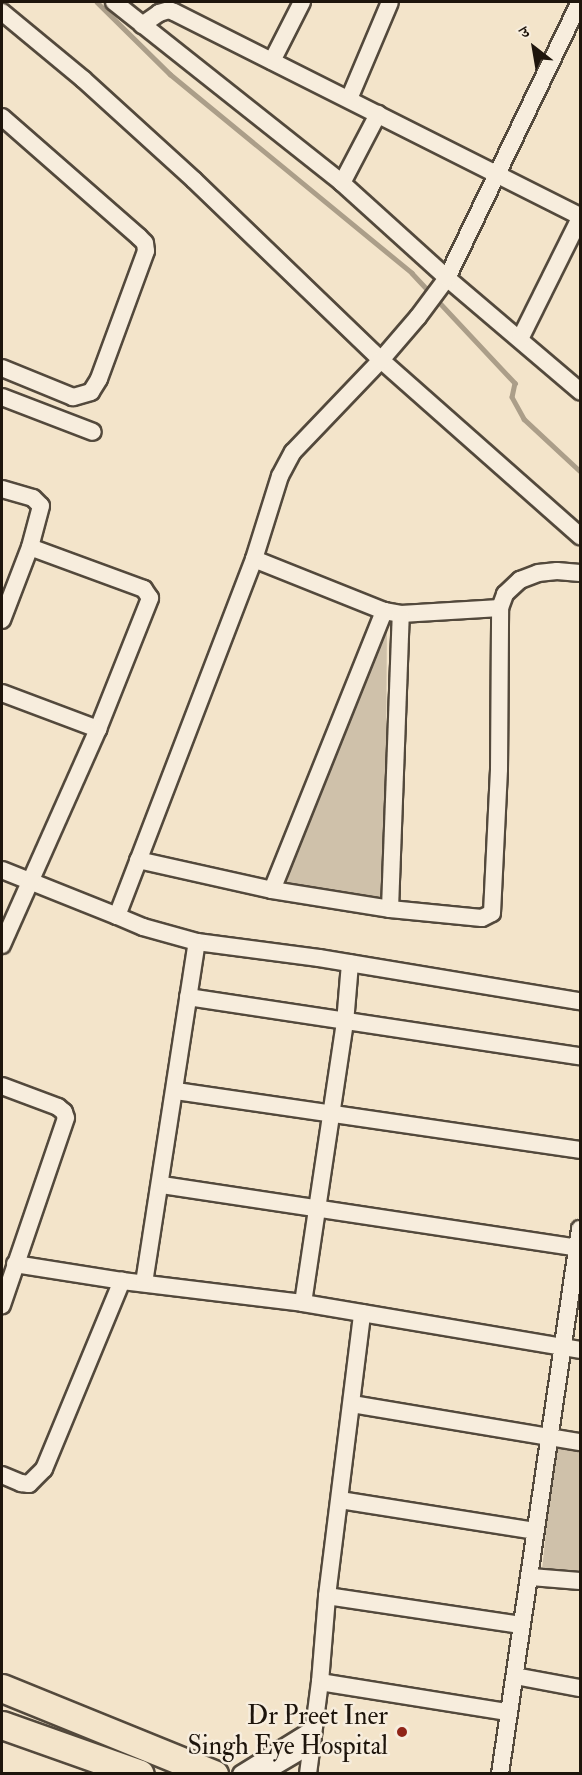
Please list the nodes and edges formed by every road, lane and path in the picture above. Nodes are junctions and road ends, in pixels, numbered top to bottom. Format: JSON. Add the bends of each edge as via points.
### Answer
{"nodes":[{"id":1,"x":114,"y":2,"type":"edge"},
{"id":2,"x":302,"y":2,"type":"edge"},
{"id":3,"x":390,"y":2,"type":"edge"},
{"id":4,"x":580,"y":2,"type":"edge"},
{"id":5,"x":2,"y":12,"type":"edge"},
{"id":6,"x":142,"y":25,"type":"junction"},
{"id":7,"x":272,"y":61,"type":"junction"},
{"id":8,"x":349,"y":99,"type":"junction"},
{"id":9,"x":378,"y":114,"type":"junction"},
{"id":10,"x":2,"y":117,"type":"edge"},
{"id":11,"x":497,"y":175,"type":"junction"},
{"id":12,"x":342,"y":183,"type":"junction"},
{"id":13,"x":580,"y":217,"type":"edge"},
{"id":14,"x":443,"y":284,"type":"junction"},
{"id":15,"x":520,"y":339,"type":"junction"},
{"id":16,"x":381,"y":360,"type":"junction"},
{"id":17,"x":2,"y":368,"type":"edge"},
{"id":18,"x":580,"y":391,"type":"edge"},
{"id":19,"x":2,"y":397,"type":"edge"},
{"id":20,"x":93,"y":432,"type":"dead end"},
{"id":21,"x":2,"y":489,"type":"edge"},
{"id":22,"x":580,"y":536,"type":"edge"},
{"id":23,"x":30,"y":547,"type":"junction"},
{"id":24,"x":254,"y":559,"type":"junction"},
{"id":25,"x":580,"y":573,"type":"edge"},
{"id":26,"x":500,"y":608,"type":"junction"},
{"id":27,"x":384,"y":612,"type":"junction"},
{"id":28,"x":401,"y":614,"type":"junction"},
{"id":29,"x":2,"y":620,"type":"edge"},
{"id":30,"x":2,"y":693,"type":"edge"},
{"id":31,"x":98,"y":729,"type":"junction"},
{"id":32,"x":138,"y":860,"type":"junction"},
{"id":33,"x":2,"y":870,"type":"edge"},
{"id":34,"x":31,"y":881,"type":"junction"},
{"id":35,"x":272,"y":890,"type":"junction"},
{"id":36,"x":390,"y":909,"type":"junction"},
{"id":37,"x":117,"y":916,"type":"junction"},
{"id":38,"x":197,"y":942,"type":"junction"},
{"id":39,"x":2,"y":945,"type":"edge"},
{"id":40,"x":350,"y":963,"type":"junction"},
{"id":41,"x":188,"y":997,"type":"junction"},
{"id":42,"x":580,"y":1001,"type":"edge"},
{"id":43,"x":345,"y":1023,"type":"junction"},
{"id":44,"x":580,"y":1056,"type":"edge"},
{"id":45,"x":2,"y":1086,"type":"edge"},
{"id":46,"x":176,"y":1091,"type":"junction"},
{"id":47,"x":331,"y":1114,"type":"junction"},
{"id":48,"x":580,"y":1150,"type":"edge"},
{"id":49,"x":162,"y":1185,"type":"junction"},
{"id":50,"x":317,"y":1210,"type":"junction"},
{"id":51,"x":580,"y":1229,"type":"edge"},
{"id":52,"x":578,"y":1248,"type":"junction"},
{"id":53,"x":15,"y":1264,"type":"junction"},
{"id":54,"x":122,"y":1281,"type":"junction"},
{"id":55,"x":144,"y":1283,"type":"junction"},
{"id":56,"x":303,"y":1303,"type":"junction"},
{"id":57,"x":2,"y":1305,"type":"edge"},
{"id":58,"x":362,"y":1313,"type":"junction"},
{"id":59,"x":563,"y":1348,"type":"junction"},
{"id":60,"x":580,"y":1350,"type":"edge"},
{"id":61,"x":352,"y":1404,"type":"junction"},
{"id":62,"x":549,"y":1436,"type":"junction"},
{"id":63,"x":580,"y":1442,"type":"edge"},
{"id":64,"x":2,"y":1475,"type":"edge"},
{"id":65,"x":340,"y":1500,"type":"junction"},
{"id":66,"x":536,"y":1531,"type":"junction"},
{"id":67,"x":531,"y":1577,"type":"junction"},
{"id":68,"x":580,"y":1581,"type":"edge"},
{"id":69,"x":327,"y":1596,"type":"junction"},
{"id":70,"x":520,"y":1625,"type":"junction"},
{"id":71,"x":516,"y":1676,"type":"junction"},
{"id":72,"x":320,"y":1682,"type":"junction"},
{"id":73,"x":2,"y":1688,"type":"edge"},
{"id":74,"x":580,"y":1688,"type":"edge"},
{"id":75,"x":508,"y":1712,"type":"junction"},
{"id":76,"x":2,"y":1725,"type":"edge"},
{"id":77,"x":312,"y":1737,"type":"junction"},
{"id":78,"x":140,"y":1773,"type":"edge"},
{"id":79,"x":214,"y":1773,"type":"edge"},
{"id":80,"x":241,"y":1773,"type":"edge"},
{"id":81,"x":262,"y":1773,"type":"edge"},
{"id":82,"x":308,"y":1773,"type":"edge"},
{"id":83,"x":500,"y":1773,"type":"edge"}],
"edges":[{"from":1,"to":6,"type":"street"},
{"from":2,"to":7,"type":"street"},
{"from":3,"to":8,"type":"street"},
{"from":4,"to":11,"type":"street"},
{"from":5,"to":16,"type":"street","via":[[194,180]]},
{"from":6,"to":7,"type":"street","via":[[159,12],[169,10]]},
{"from":6,"to":12,"type":"street"},
{"from":7,"to":8,"type":"street"},
{"from":8,"to":9,"type":"street"},
{"from":9,"to":11,"type":"street"},
{"from":9,"to":12,"type":"street"},
{"from":10,"to":17,"type":"street","via":[[139,237],[146,251],[91,392],[73,397]]},
{"from":11,"to":13,"type":"street"},
{"from":11,"to":14,"type":"street"},
{"from":12,"to":14,"type":"street"},
{"from":13,"to":15,"type":"street"},
{"from":14,"to":15,"type":"street"},
{"from":14,"to":16,"type":"street"},
{"from":15,"to":18,"type":"street"},
{"from":16,"to":22,"type":"street"},
{"from":16,"to":24,"type":"street","via":[[293,452],[280,476]]},
{"from":19,"to":20,"type":"street"},
{"from":21,"to":23,"type":"street","via":[[33,498],[41,506]]},
{"from":23,"to":29,"type":"street"},
{"from":23,"to":31,"type":"street","via":[[149,593],[149,604]]},
{"from":24,"to":27,"type":"street"},
{"from":24,"to":32,"type":"street"},
{"from":25,"to":26,"type":"street","via":[[538,573],[520,580],[505,594]]},
{"from":26,"to":28,"type":"street"},
{"from":26,"to":36,"type":"street","via":[[499,769],[492,913],[482,918]]},
{"from":27,"to":28,"type":"street"},
{"from":27,"to":35,"type":"street"},
{"from":28,"to":36,"type":"street"},
{"from":30,"to":31,"type":"street"},
{"from":31,"to":34,"type":"street"},
{"from":32,"to":35,"type":"street"},
{"from":32,"to":37,"type":"street"},
{"from":33,"to":34,"type":"street"},
{"from":34,"to":37,"type":"street"},
{"from":34,"to":39,"type":"street"},
{"from":35,"to":36,"type":"street"},
{"from":37,"to":38,"type":"street"},
{"from":38,"to":40,"type":"street"},
{"from":38,"to":41,"type":"street"},
{"from":40,"to":42,"type":"street"},
{"from":40,"to":43,"type":"street"},
{"from":41,"to":43,"type":"street"},
{"from":41,"to":46,"type":"street"},
{"from":43,"to":44,"type":"street"},
{"from":43,"to":47,"type":"street"},
{"from":45,"to":53,"type":"street","via":[[58,1107],[66,1118]]},
{"from":46,"to":47,"type":"street"},
{"from":46,"to":49,"type":"street"},
{"from":47,"to":48,"type":"street"},
{"from":47,"to":50,"type":"street"},
{"from":49,"to":50,"type":"street"},
{"from":49,"to":55,"type":"street"},
{"from":50,"to":52,"type":"street"},
{"from":50,"to":56,"type":"street"},
{"from":51,"to":52,"type":"street"},
{"from":52,"to":59,"type":"street"},
{"from":53,"to":54,"type":"street"},
{"from":53,"to":57,"type":"street"},
{"from":54,"to":55,"type":"street"},
{"from":54,"to":64,"type":"street","via":[[44,1469],[30,1484]]},
{"from":55,"to":56,"type":"street"},
{"from":56,"to":58,"type":"street"},
{"from":58,"to":59,"type":"street"},
{"from":58,"to":61,"type":"street"},
{"from":59,"to":60,"type":"street"},
{"from":59,"to":62,"type":"street"},
{"from":61,"to":62,"type":"street"},
{"from":61,"to":65,"type":"street"},
{"from":62,"to":63,"type":"street"},
{"from":62,"to":66,"type":"street"},
{"from":65,"to":66,"type":"street"},
{"from":65,"to":69,"type":"street"},
{"from":66,"to":67,"type":"street"},
{"from":67,"to":68,"type":"street"},
{"from":67,"to":70,"type":"street"},
{"from":69,"to":70,"type":"street"},
{"from":69,"to":72,"type":"street"},
{"from":70,"to":71,"type":"street"},
{"from":71,"to":74,"type":"street"},
{"from":71,"to":75,"type":"street"},
{"from":72,"to":75,"type":"street"},
{"from":72,"to":77,"type":"street"},
{"from":73,"to":79,"type":"main road"},
{"from":75,"to":83,"type":"street"},
{"from":76,"to":78,"type":"main road"},
{"from":77,"to":80,"type":"street"},
{"from":77,"to":81,"type":"street"},
{"from":77,"to":82,"type":"street"}]}
